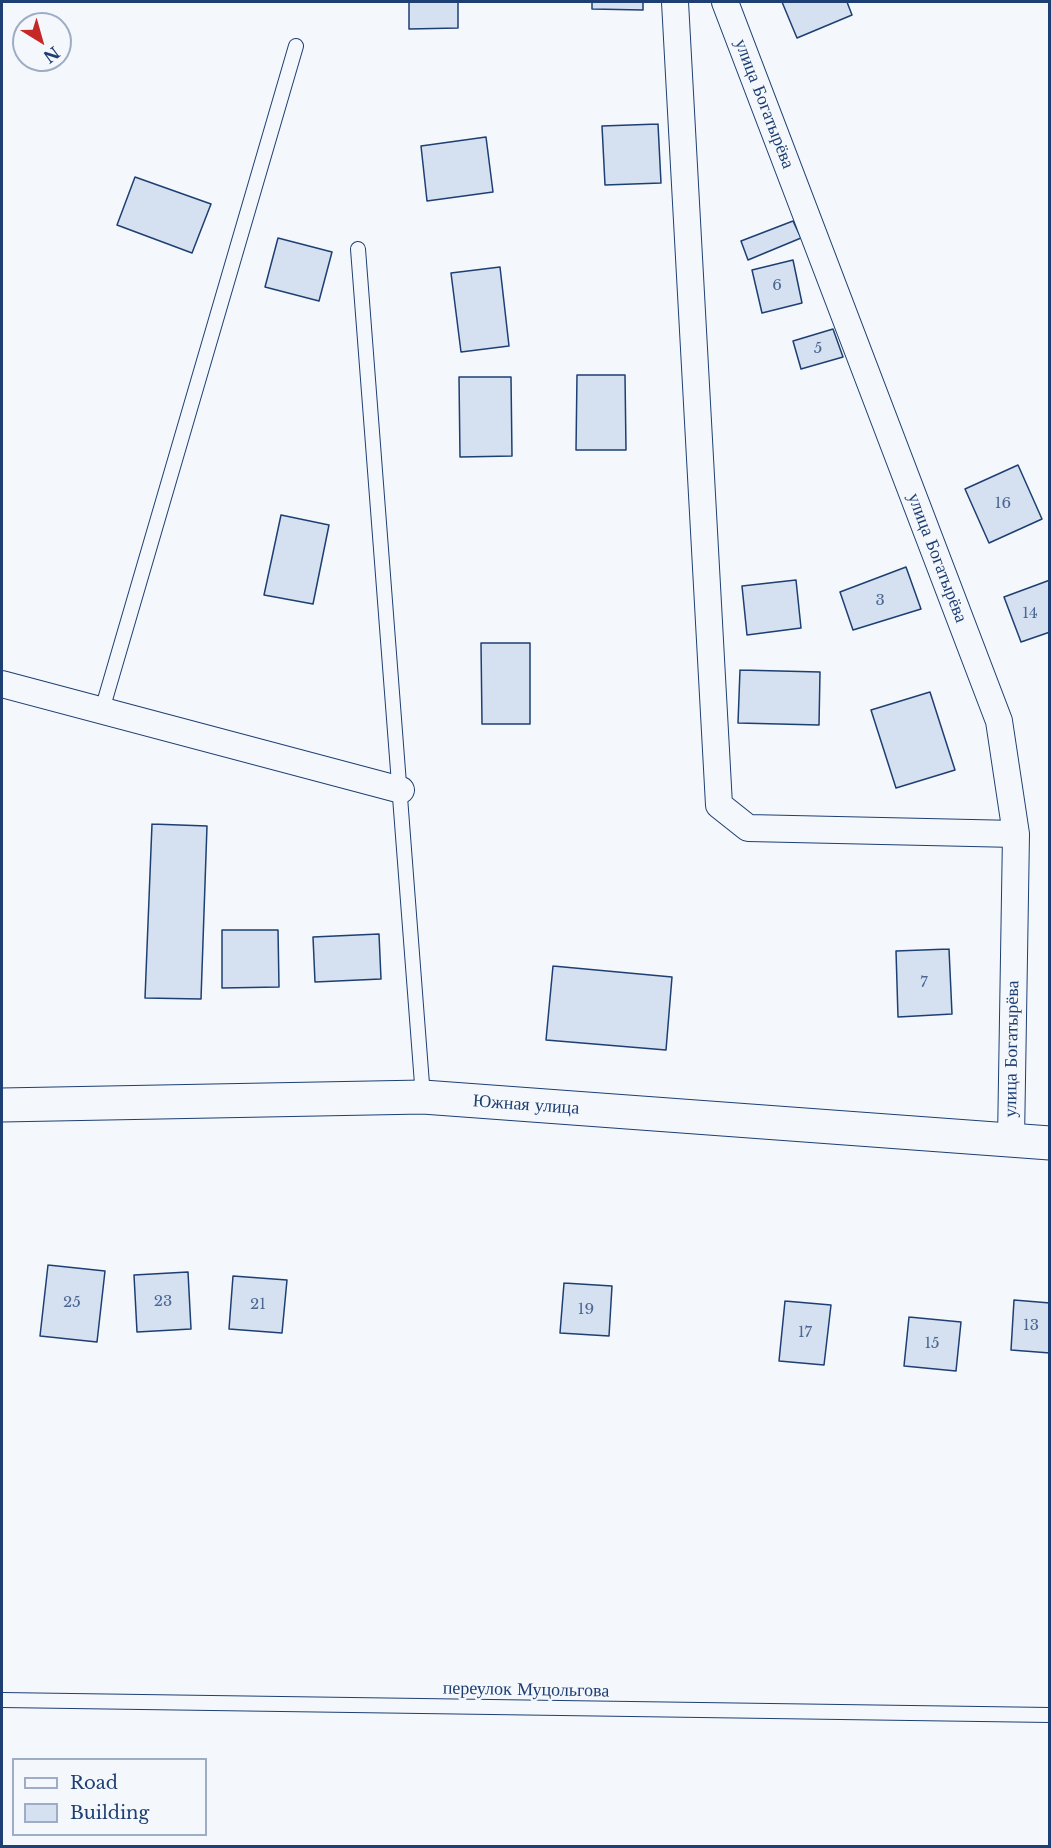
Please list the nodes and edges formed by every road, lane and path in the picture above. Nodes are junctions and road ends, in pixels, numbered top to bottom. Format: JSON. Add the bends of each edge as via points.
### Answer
{"nodes":[{"id":1,"x":675,"y":2,"type":"edge"},
{"id":2,"x":725,"y":2,"type":"edge"},
{"id":3,"x":296,"y":46,"type":"dead end"},
{"id":4,"x":358,"y":249,"type":"dead end"},
{"id":5,"x":2,"y":684,"type":"edge"},
{"id":6,"x":102,"y":710,"type":"junction"},
{"id":7,"x":400,"y":790,"type":"junction"},
{"id":8,"x":1016,"y":834,"type":"junction"},
{"id":9,"x":423,"y":1097,"type":"junction"},
{"id":10,"x":2,"y":1106,"type":"edge"},
{"id":11,"x":1011,"y":1140,"type":"junction"},
{"id":12,"x":1050,"y":1143,"type":"edge"},
{"id":13,"x":2,"y":1700,"type":"edge"},
{"id":14,"x":1050,"y":1715,"type":"edge"}],
"edges":[{"from":1,"to":8,"type":"street","via":[[719,805],[748,828]]},
{"from":2,"to":8,"type":"street","name":"улица Богатырёва","via":[[999,721]]},
{"from":3,"to":6,"type":"lane"},
{"from":4,"to":7,"type":"lane"},
{"from":5,"to":6,"type":"street"},
{"from":6,"to":7,"type":"street"},
{"from":7,"to":9,"type":"lane"},
{"from":8,"to":11,"type":"street","name":"улица Богатырёва"},
{"from":9,"to":10,"type":"street","name":"Южная улица"},
{"from":9,"to":11,"type":"street","name":"Южная улица"},
{"from":11,"to":12,"type":"street","name":"Южная улица"},
{"from":13,"to":14,"type":"lane","name":"переулок Муцольгова"}]}
